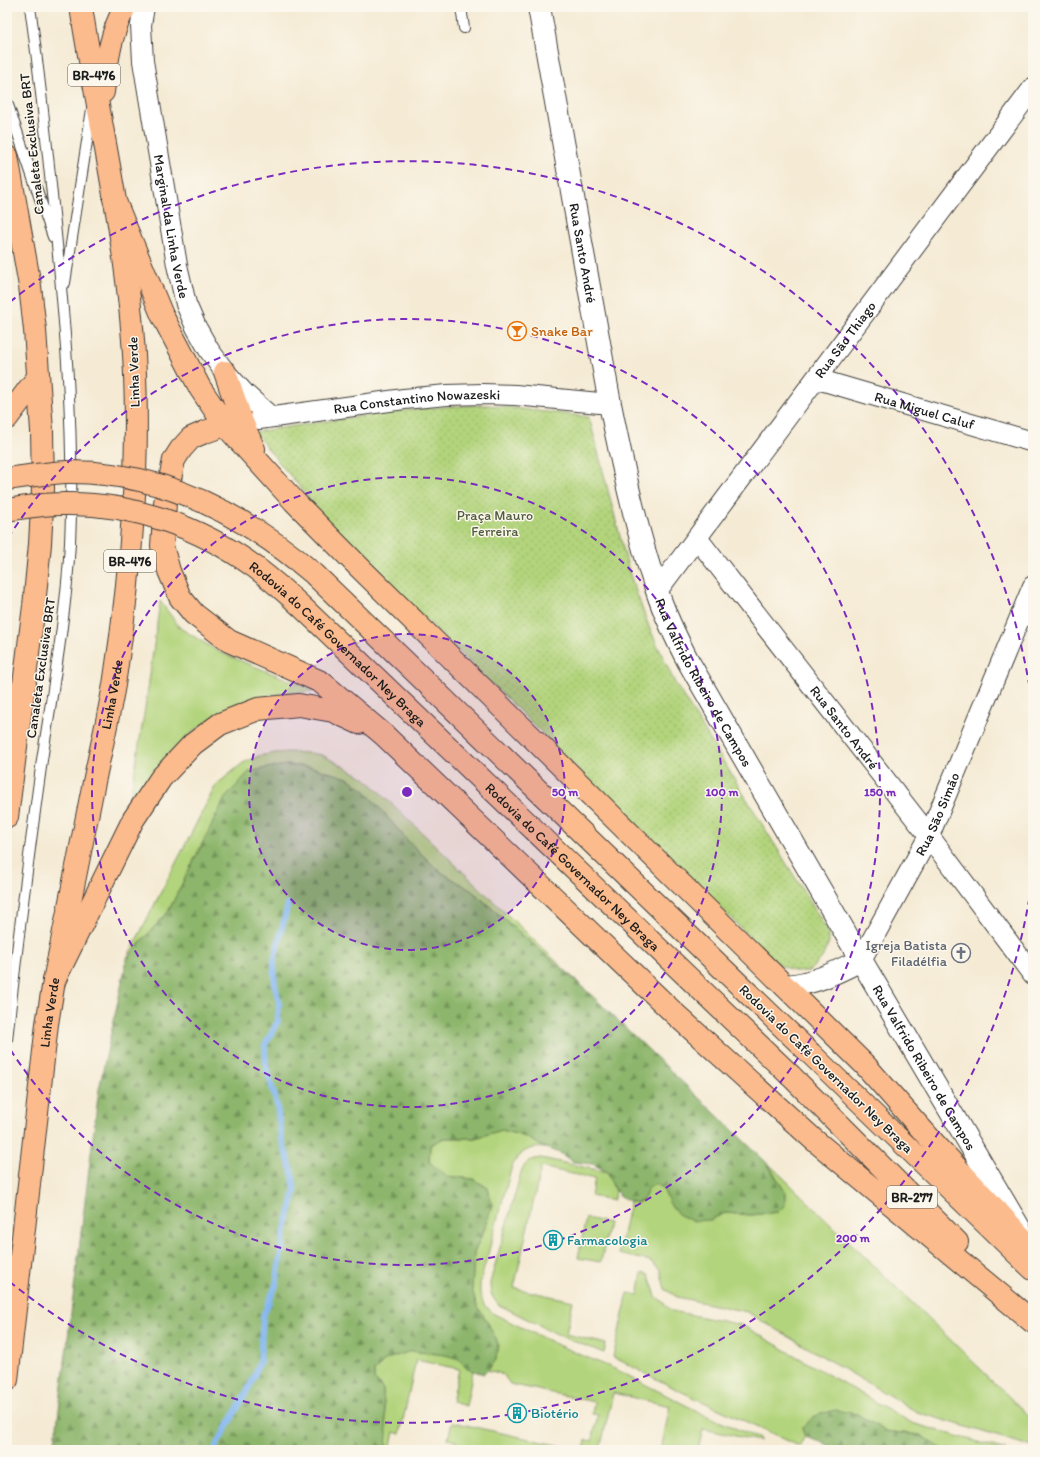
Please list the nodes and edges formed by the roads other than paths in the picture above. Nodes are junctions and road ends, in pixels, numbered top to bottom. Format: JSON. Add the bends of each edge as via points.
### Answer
{"nodes":[{"id":1,"x":30,"y":7,"type":"edge"},
{"id":2,"x":125,"y":7,"type":"edge"},
{"id":3,"x":144,"y":7,"type":"edge"},
{"id":4,"x":461,"y":7,"type":"edge"},
{"id":5,"x":539,"y":7,"type":"edge"},
{"id":6,"x":82,"y":10,"type":"edge"},
{"id":7,"x":464,"y":28,"type":"dead end"},
{"id":8,"x":95,"y":85,"type":"junction"},
{"id":9,"x":1033,"y":88,"type":"edge"},
{"id":10,"x":7,"y":102,"type":"edge"},
{"id":11,"x":101,"y":113,"type":"junction"},
{"id":12,"x":7,"y":156,"type":"edge"},
{"id":13,"x":114,"y":199,"type":"junction"},
{"id":14,"x":58,"y":254,"type":"junction"},
{"id":15,"x":62,"y":299,"type":"junction"},
{"id":16,"x":225,"y":372,"type":"junction"},
{"id":17,"x":38,"y":377,"type":"junction"},
{"id":18,"x":817,"y":379,"type":"junction"},
{"id":19,"x":610,"y":404,"type":"junction"},
{"id":20,"x":270,"y":417,"type":"junction"},
{"id":21,"x":7,"y":418,"type":"edge"},
{"id":22,"x":234,"y":424,"type":"junction"},
{"id":23,"x":1033,"y":442,"type":"edge"},
{"id":24,"x":7,"y":479,"type":"edge"},
{"id":25,"x":7,"y":510,"type":"edge"},
{"id":26,"x":697,"y":538,"type":"junction"},
{"id":27,"x":1033,"y":586,"type":"edge"},
{"id":28,"x":657,"y":591,"type":"junction"},
{"id":29,"x":25,"y":684,"type":"junction"},
{"id":30,"x":7,"y":710,"type":"edge"},
{"id":31,"x":384,"y":735,"type":"junction"},
{"id":32,"x":7,"y":817,"type":"edge"},
{"id":33,"x":928,"y":836,"type":"junction"},
{"id":34,"x":860,"y":960,"type":"junction"},
{"id":35,"x":1033,"y":975,"type":"edge"},
{"id":36,"x":54,"y":981,"type":"junction"},
{"id":37,"x":784,"y":986,"type":"junction"},
{"id":38,"x":7,"y":1040,"type":"edge"},
{"id":39,"x":1032,"y":1256,"type":"edge"},
{"id":40,"x":1033,"y":1318,"type":"edge"},
{"id":41,"x":1033,"y":1322,"type":"edge"},
{"id":42,"x":7,"y":1380,"type":"edge"}],
"edges":[{"from":1,"to":14,"type":"lane","name":"Canaleta Exclusiva BRT","via":[[44,112]]},
{"from":2,"to":11,"type":"highway","via":[[116,22],[106,64]]},
{"from":3,"to":16,"type":"street","name":"Marginal da Linha Verde","via":[[140,25],[143,61],[181,285],[196,327]]},
{"from":4,"to":7,"type":"lane"},
{"from":5,"to":19,"type":"street","name":"Rua Santo André"},
{"from":6,"to":8,"type":"highway","name":"Linha Verde","number":"BR-476"},
{"from":8,"to":11,"type":"highway","name":"Linha Verde","number":"BR-476"},
{"from":8,"to":15,"type":"lane","name":"Canaleta Exclusiva BRT"},
{"from":9,"to":18,"type":"street","name":"Rua São Thiago"},
{"from":10,"to":14,"type":"lane","name":"Canaleta Exclusiva BRT"},
{"from":11,"to":13,"type":"highway","name":"Linha Verde","number":"BR-476"},
{"from":12,"to":17,"type":"highway","via":[[30,286]]},
{"from":13,"to":22,"type":"highway","via":[[162,316],[200,388]]},
{"from":13,"to":36,"type":"highway","name":"Linha Verde","number":"BR-476","via":[[133,329],[135,375],[135,470],[129,574],[114,687]]},
{"from":14,"to":15,"type":"lane","name":"Canaleta Exclusiva BRT"},
{"from":15,"to":38,"type":"lane","name":"Canaleta Exclusiva BRT","via":[[72,489],[68,579],[28,862]]},
{"from":16,"to":20,"type":"street","name":"Marginal da Linha Verde"},
{"from":16,"to":22,"type":"highway"},
{"from":17,"to":21,"type":"highway"},
{"from":17,"to":29,"type":"highway","via":[[42,431],[42,497],[38,568]]},
{"from":18,"to":23,"type":"street","name":"Rua Miguel Caluf"},
{"from":18,"to":26,"type":"street","name":"Rua São Thiago"},
{"from":19,"to":20,"type":"street","name":"Rua Constantino Nowazeski","via":[[515,395],[468,394]]},
{"from":19,"to":28,"type":"street","name":"Rua Santo André","via":[[623,468]]},
{"from":20,"to":22,"type":"street","name":"Rua Constantino Nowazeski"},
{"from":22,"to":31,"type":"highway","via":[[192,438],[174,460],[165,503],[162,546],[180,597],[194,614],[229,641],[321,682]]},
{"from":22,"to":37,"type":"highway","via":[[262,466],[299,506]]},
{"from":24,"to":39,"type":"highway","name":"Rodovia do Café Governador Ney Braga","number":"BR-277","bridge":true,"via":[[68,472],[153,483],[213,506],[273,541],[332,591],[811,1054]]},
{"from":25,"to":40,"type":"highway","name":"Rodovia do Café Governador Ney Braga","number":"BR-277","bridge":true,"via":[[34,505],[62,504],[116,508],[146,514],[201,535],[230,550],[256,568],[308,612],[791,1076]]},
{"from":26,"to":28,"type":"street","name":"Rua São Thiago"},
{"from":26,"to":33,"type":"street","name":"Rua Santo André"},
{"from":27,"to":33,"type":"street","name":"Rua São Simão"},
{"from":28,"to":34,"type":"street","name":"Rua Valfrido Ribeiro de Campos","via":[[688,661]]},
{"from":29,"to":30,"type":"highway"},
{"from":29,"to":32,"type":"highway"},
{"from":31,"to":36,"type":"highway","via":[[333,711],[299,705],[258,708],[220,724],[198,740],[161,778],[133,820]]},
{"from":31,"to":41,"type":"highway","via":[[674,1013],[813,1139]]},
{"from":33,"to":34,"type":"street","name":"Rua São Simão"},
{"from":33,"to":35,"type":"street","name":"Rua Santo André"},
{"from":34,"to":37,"type":"street","via":[[820,980]]},
{"from":34,"to":39,"type":"street","name":"Rua Valfrido Ribeiro de Campos"},
{"from":36,"to":42,"type":"highway","name":"Linha Verde","number":"BR-476"},
{"from":37,"to":39,"type":"highway","via":[[866,1065]]}]}
